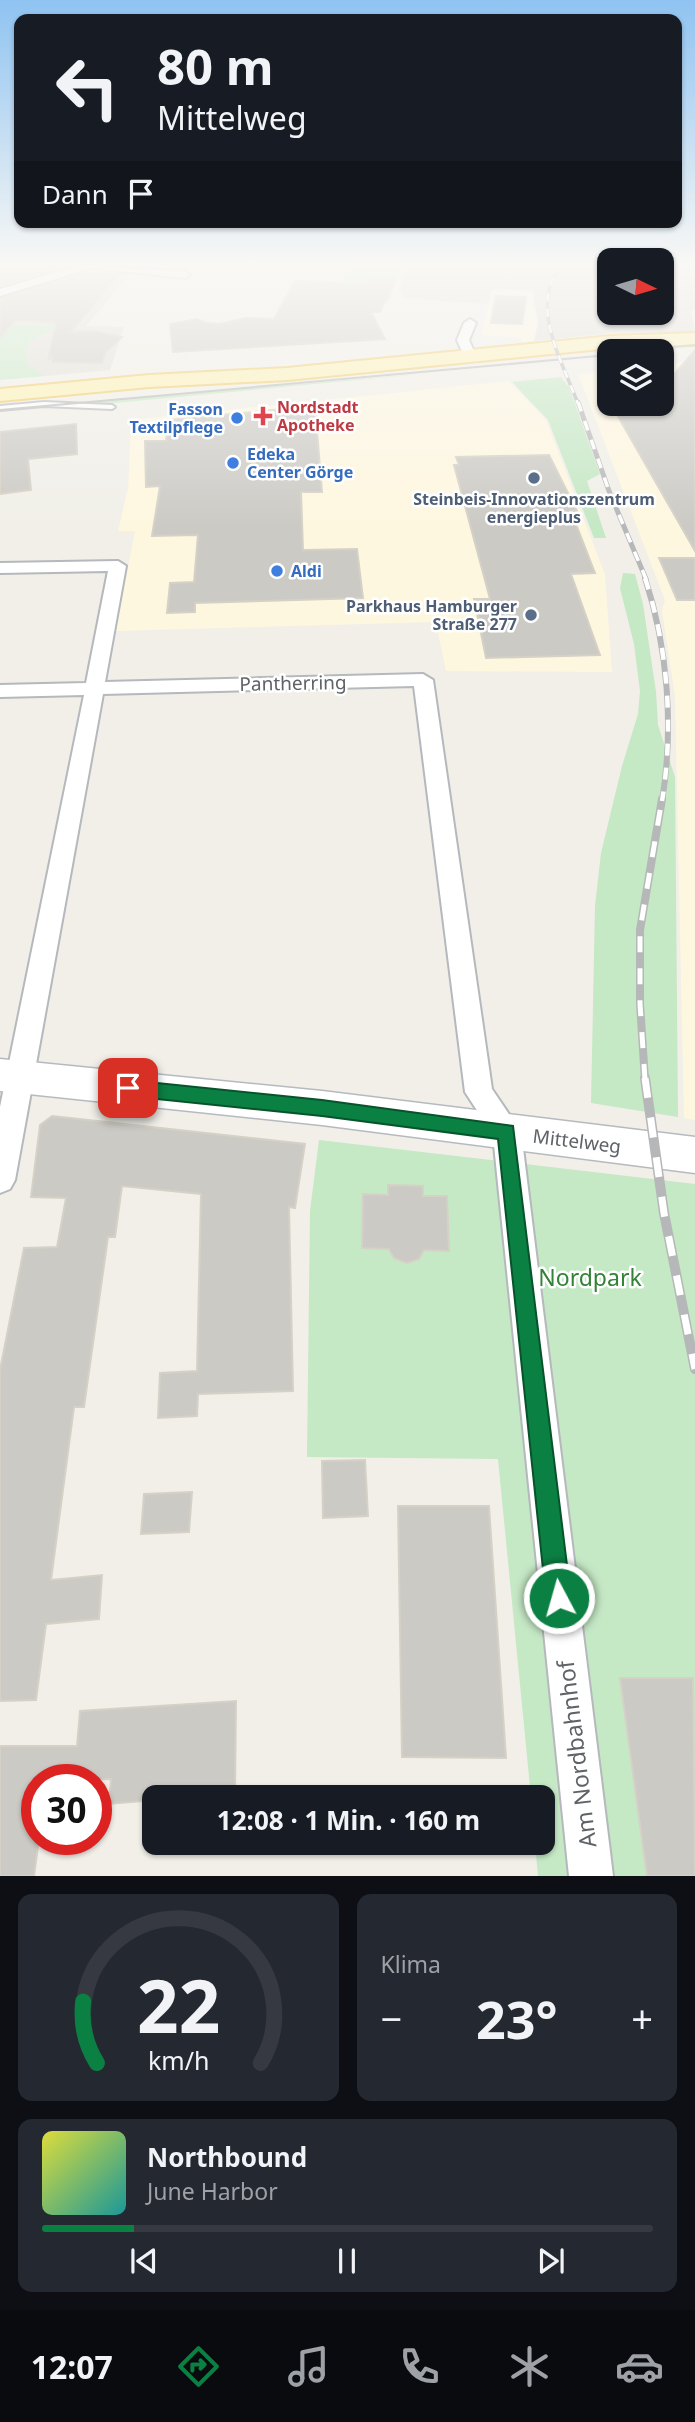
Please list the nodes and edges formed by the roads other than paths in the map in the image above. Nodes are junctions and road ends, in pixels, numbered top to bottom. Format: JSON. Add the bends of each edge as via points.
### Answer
{"nodes":[{"id":1,"x":468,"y":353,"type":"edge"},
{"id":2,"x":505,"y":353,"type":"edge"},
{"id":3,"x":695,"y":354,"type":"edge"},
{"id":4,"x":470,"y":356,"type":"junction"},
{"id":5,"x":674,"y":356,"type":"edge"},
{"id":6,"x":483,"y":375,"type":"dead end"},
{"id":7,"x":458,"y":378,"type":"dead end"},
{"id":8,"x":114,"y":384,"type":"junction"},
{"id":9,"x":0,"y":395,"type":"edge"},
{"id":10,"x":189,"y":400,"type":"dead end"},
{"id":11,"x":138,"y":405,"type":"dead end"},
{"id":12,"x":0,"y":408,"type":"edge"},
{"id":13,"x":82,"y":408,"type":"junction"},
{"id":14,"x":0,"y":419,"type":"edge"},
{"id":15,"x":0,"y":568,"type":"edge"},
{"id":16,"x":94,"y":688,"type":"junction"},
{"id":17,"x":0,"y":691,"type":"edge"},
{"id":18,"x":9,"y":1075,"type":"edge"},
{"id":19,"x":507,"y":1132,"type":"junction"},
{"id":20,"x":695,"y":1155,"type":"edge"},
{"id":21,"x":0,"y":1180,"type":"edge"},
{"id":22,"x":591,"y":1876,"type":"edge"}],
"edges":[{"from":1,"to":4,"type":"street"},
{"from":2,"to":4,"type":"main road"},
{"from":3,"to":5,"type":"main road"},
{"from":4,"to":6,"type":"main road"},
{"from":4,"to":8,"type":"main road","via":[[287,374]]},
{"from":7,"to":10,"type":"main road"},
{"from":8,"to":9,"type":"main road"},
{"from":8,"to":13,"type":"main road","via":[[88,393]]},
{"from":11,"to":13,"type":"main road"},
{"from":12,"to":13,"type":"lane","via":[[44,404]]},
{"from":13,"to":14,"type":"main road"},
{"from":15,"to":16,"type":"street","via":[[118,566]]},
{"from":16,"to":17,"type":"street"},
{"from":16,"to":18,"type":"street"},
{"from":16,"to":19,"type":"street","name":"Pantherring","via":[[423,680],[479,1092]]},
{"from":18,"to":19,"type":"street","name":"Mittelweg"},
{"from":18,"to":21,"type":"street"},
{"from":19,"to":20,"type":"street","name":"Mittelweg"},
{"from":19,"to":22,"type":"street","name":"Am Nordbahnhof"}]}
